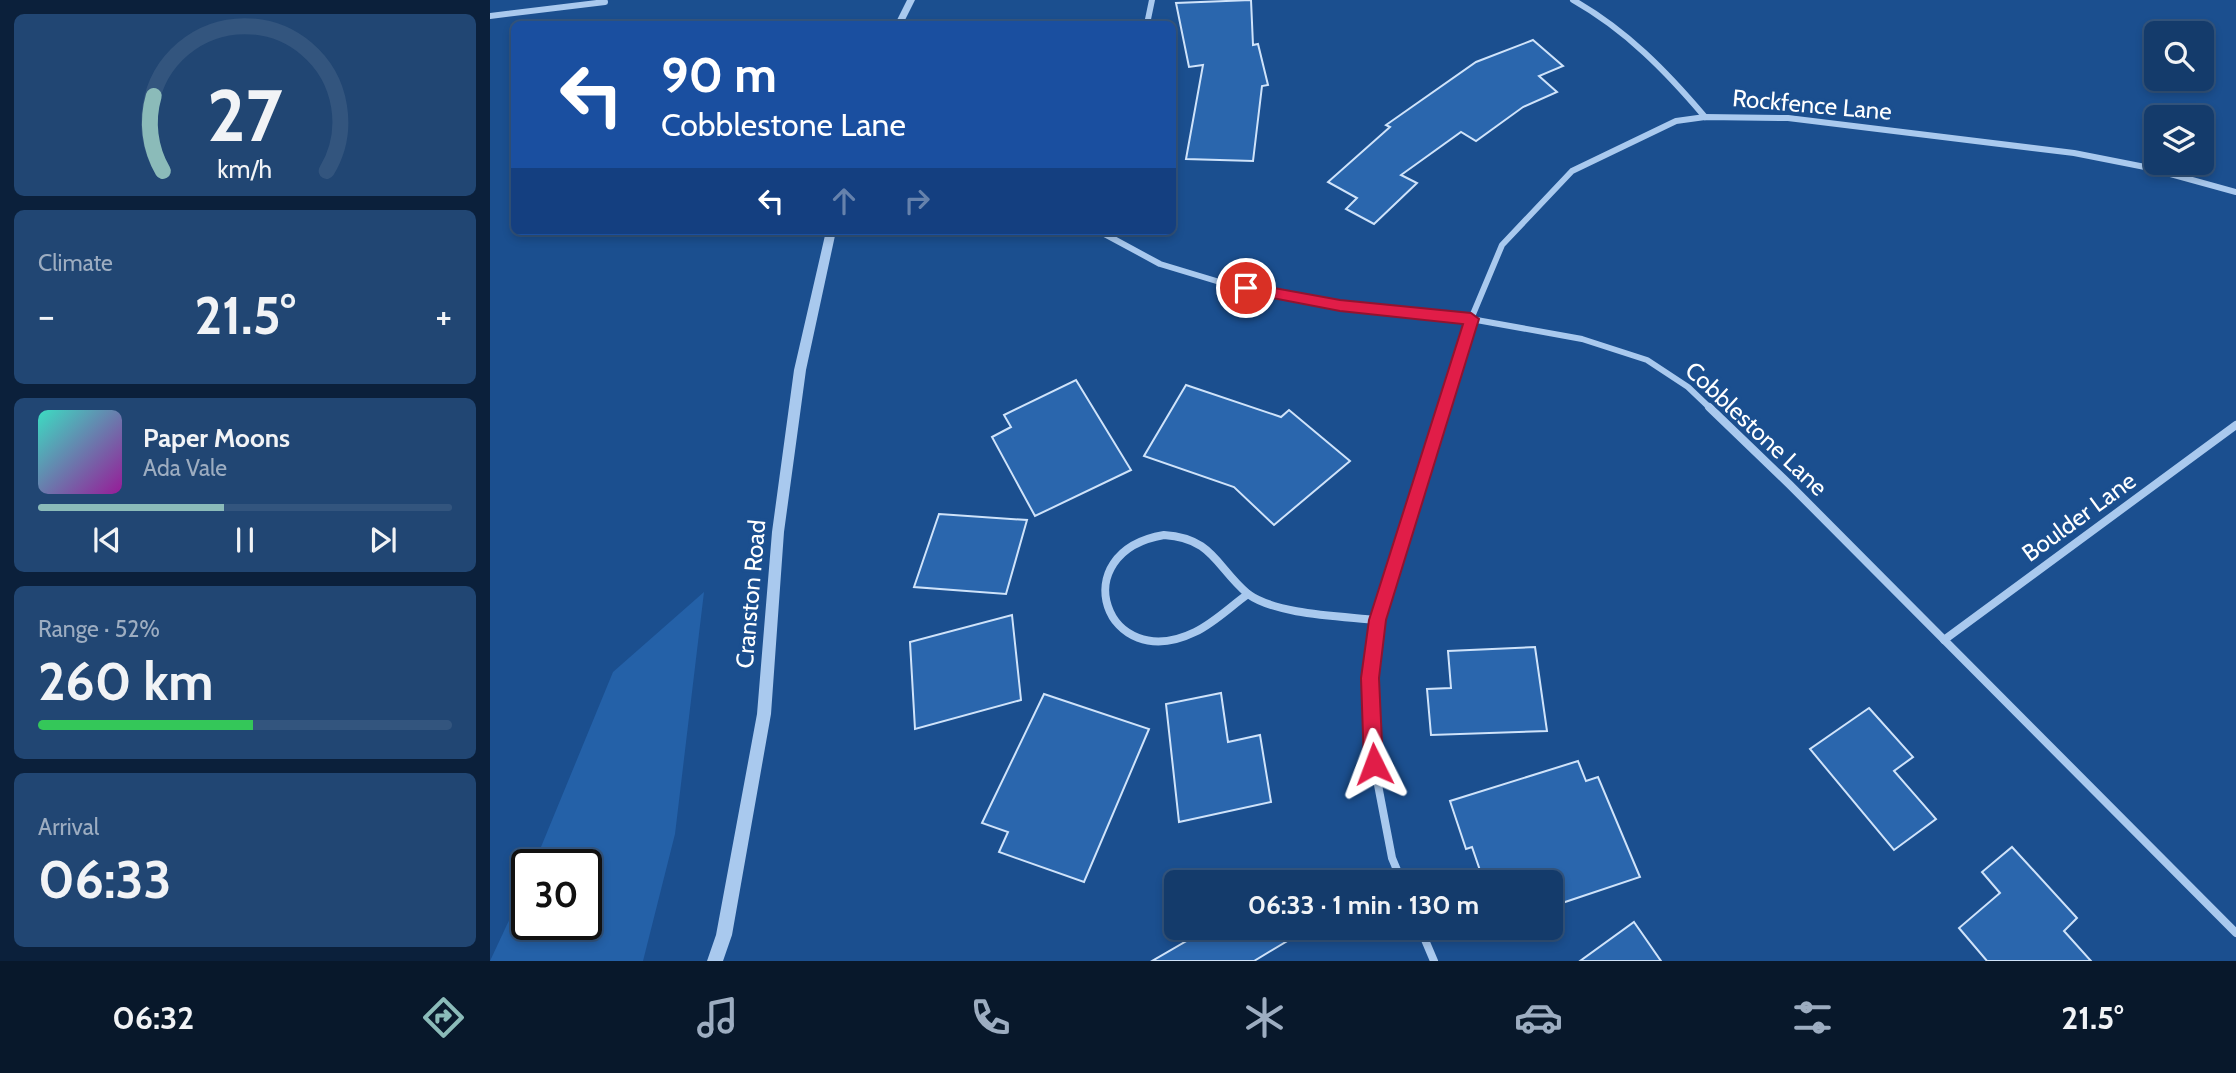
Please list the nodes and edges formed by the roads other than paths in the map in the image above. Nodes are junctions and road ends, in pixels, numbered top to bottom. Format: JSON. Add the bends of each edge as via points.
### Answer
{"nodes":[{"id":1,"x":911,"y":0,"type":"edge"},
{"id":2,"x":1152,"y":0,"type":"edge"},
{"id":3,"x":1573,"y":0,"type":"edge"},
{"id":4,"x":606,"y":2,"type":"dead end"},
{"id":5,"x":490,"y":16,"type":"edge"},
{"id":6,"x":900,"y":21,"type":"edge"},
{"id":7,"x":1148,"y":21,"type":"edge"},
{"id":8,"x":1705,"y":117,"type":"junction"},
{"id":9,"x":2236,"y":192,"type":"edge"},
{"id":10,"x":830,"y":235,"type":"edge"},
{"id":11,"x":1106,"y":235,"type":"edge"},
{"id":12,"x":1471,"y":319,"type":"junction"},
{"id":13,"x":2236,"y":425,"type":"edge"},
{"id":14,"x":1248,"y":594,"type":"junction"},
{"id":15,"x":1377,"y":620,"type":"junction"},
{"id":16,"x":1944,"y":640,"type":"junction"},
{"id":17,"x":1397,"y":870,"type":"edge"},
{"id":18,"x":2236,"y":933,"type":"edge"},
{"id":19,"x":1425,"y":940,"type":"edge"},
{"id":20,"x":715,"y":961,"type":"edge"},
{"id":21,"x":1434,"y":961,"type":"edge"}],
"edges":[{"from":1,"to":6,"type":"street"},
{"from":2,"to":7,"type":"street"},
{"from":3,"to":8,"type":"street","via":[[1628,34]]},
{"from":4,"to":5,"type":"street"},
{"from":8,"to":9,"type":"street","name":"Rockfence Lane","via":[[1788,118],[2074,153]]},
{"from":8,"to":12,"type":"street","name":"Rockfence Lane","via":[[1676,121],[1572,171],[1502,244]]},
{"from":10,"to":20,"type":"street","name":"Cranston Road","via":[[798,383],[778,532],[764,714],[724,935]]},
{"from":11,"to":12,"type":"street","name":"Cobblestone Lane","via":[[1160,264],[1223,283],[1340,306]]},
{"from":12,"to":15,"type":"street","name":"Rockfence Lane"},
{"from":12,"to":16,"type":"street","name":"Cobblestone Lane","via":[[1582,339],[1647,360],[1688,387]]},
{"from":13,"to":16,"type":"street","name":"Boulder Lane"},
{"from":14,"to":14,"type":"street","via":[[1207,549],[1181,535],[1151,536],[1123,551],[1107,579],[1107,611],[1127,634],[1160,642],[1195,632]]},
{"from":14,"to":15,"type":"street","via":[[1291,608]]},
{"from":15,"to":17,"type":"street","name":"Rockfence Lane","via":[[1370,678],[1374,764]]},
{"from":16,"to":18,"type":"street","name":"Cobblestone Lane"},
{"from":19,"to":21,"type":"street"}]}
